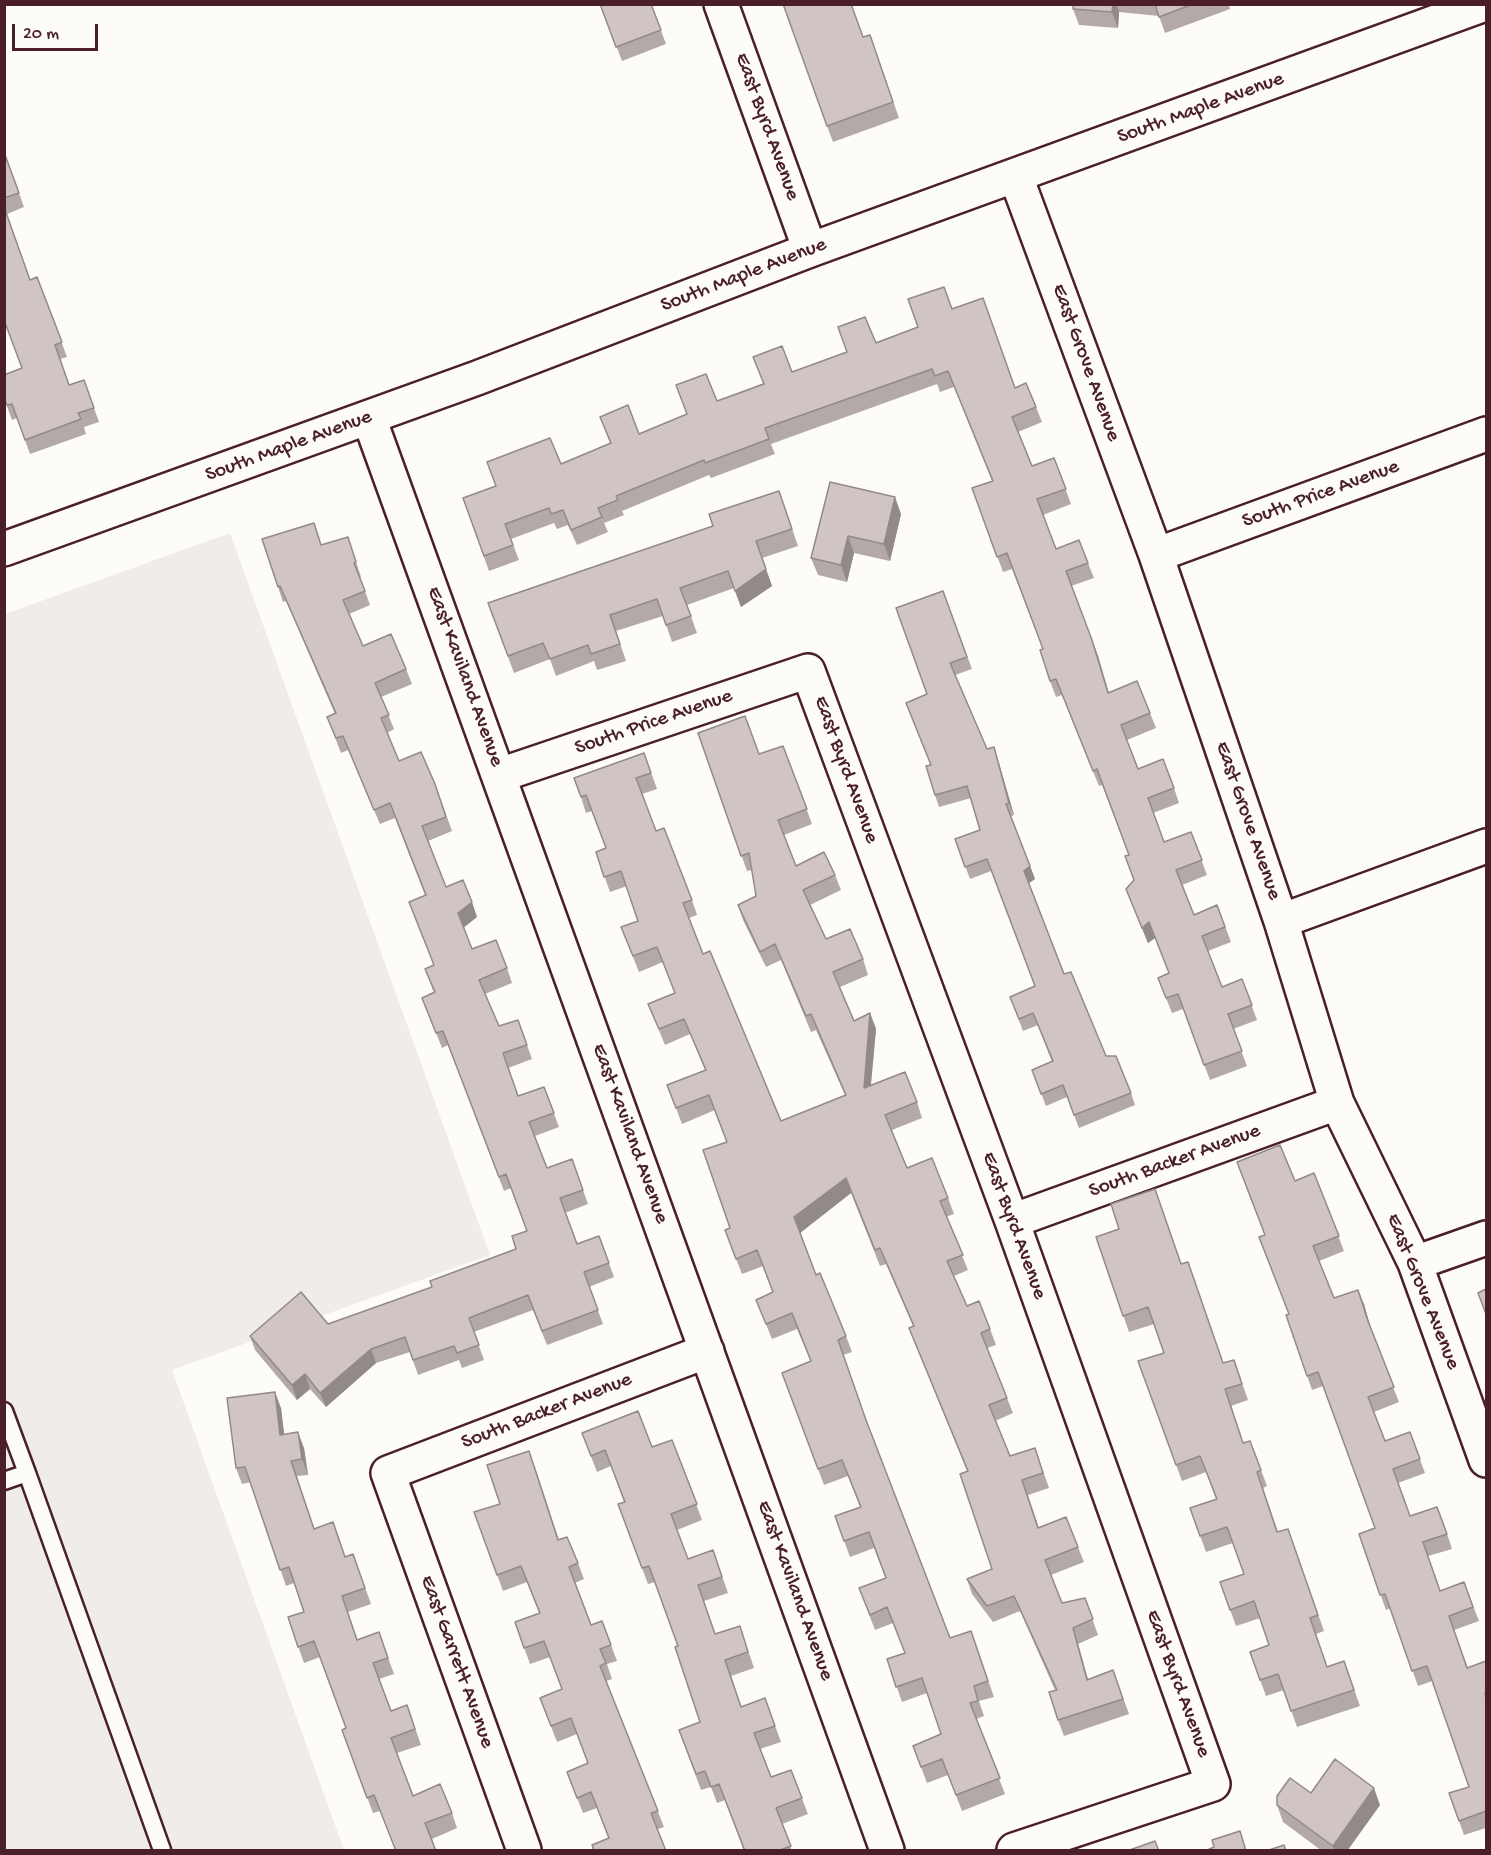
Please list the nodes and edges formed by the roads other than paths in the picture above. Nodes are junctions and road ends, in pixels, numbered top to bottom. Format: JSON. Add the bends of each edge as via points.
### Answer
{"nodes":[{"id":1,"x":721,"y":4,"type":"edge"},
{"id":2,"x":1485,"y":4,"type":"edge"},
{"id":3,"x":1016,"y":177,"type":"junction"},
{"id":4,"x":810,"y":250,"type":"junction"},
{"id":5,"x":369,"y":418,"type":"junction"},
{"id":6,"x":1486,"y":435,"type":"edge"},
{"id":7,"x":4,"y":549,"type":"edge"},
{"id":8,"x":1155,"y":555,"type":"junction"},
{"id":9,"x":808,"y":671,"type":"joint"},
{"id":10,"x":500,"y":775,"type":"junction"},
{"id":11,"x":1486,"y":846,"type":"edge"},
{"id":12,"x":1281,"y":921,"type":"junction"},
{"id":13,"x":1337,"y":1103,"type":"junction"},
{"id":14,"x":1012,"y":1221,"type":"junction"},
{"id":15,"x":1486,"y":1238,"type":"edge"},
{"id":16,"x":1415,"y":1263,"type":"junction"},
{"id":17,"x":707,"y":1351,"type":"junction"},
{"id":18,"x":4,"y":1411,"type":"edge"},
{"id":19,"x":1486,"y":1460,"type":"edge"},
{"id":20,"x":27,"y":1473,"type":"junction"},
{"id":21,"x":388,"y":1473,"type":"joint"},
{"id":22,"x":4,"y":1481,"type":"edge"},
{"id":23,"x":162,"y":1851,"type":"edge"},
{"id":24,"x":524,"y":1851,"type":"edge"},
{"id":25,"x":887,"y":1851,"type":"edge"},
{"id":26,"x":1014,"y":1851,"type":"edge"}],
"edges":[{"from":1,"to":4,"type":"street","name":"East Byrd Avenue"},
{"from":2,"to":3,"type":"street","name":"South Maple Avenue"},
{"from":3,"to":4,"type":"street","name":"South Maple Avenue"},
{"from":3,"to":8,"type":"street","name":"East Grove Avenue"},
{"from":4,"to":5,"type":"street","name":"South Maple Avenue"},
{"from":5,"to":7,"type":"street","name":"South Maple Avenue"},
{"from":5,"to":10,"type":"street","name":"East Kaviland Avenue"},
{"from":6,"to":8,"type":"street","name":"South Price Avenue"},
{"from":8,"to":12,"type":"street","name":"East Grove Avenue"},
{"from":9,"to":10,"type":"street","name":"South Price Avenue"},
{"from":9,"to":14,"type":"street","name":"East Byrd Avenue"},
{"from":10,"to":17,"type":"street","name":"East Kaviland Avenue"},
{"from":11,"to":12,"type":"street"},
{"from":12,"to":13,"type":"street","name":"East Grove Avenue"},
{"from":13,"to":14,"type":"street","name":"South Backer Avenue"},
{"from":13,"to":16,"type":"street","name":"East Grove Avenue"},
{"from":14,"to":26,"type":"street","name":"East Byrd Avenue","via":[[1213,1784]]},
{"from":15,"to":16,"type":"street"},
{"from":16,"to":19,"type":"street","name":"East Grove Avenue"},
{"from":17,"to":21,"type":"street","name":"South Backer Avenue"},
{"from":17,"to":25,"type":"street","name":"East Kaviland Avenue"},
{"from":18,"to":20,"type":"lane"},
{"from":20,"to":22,"type":"lane"},
{"from":20,"to":23,"type":"lane"},
{"from":21,"to":24,"type":"street","name":"East Garrett Avenue"}]}
